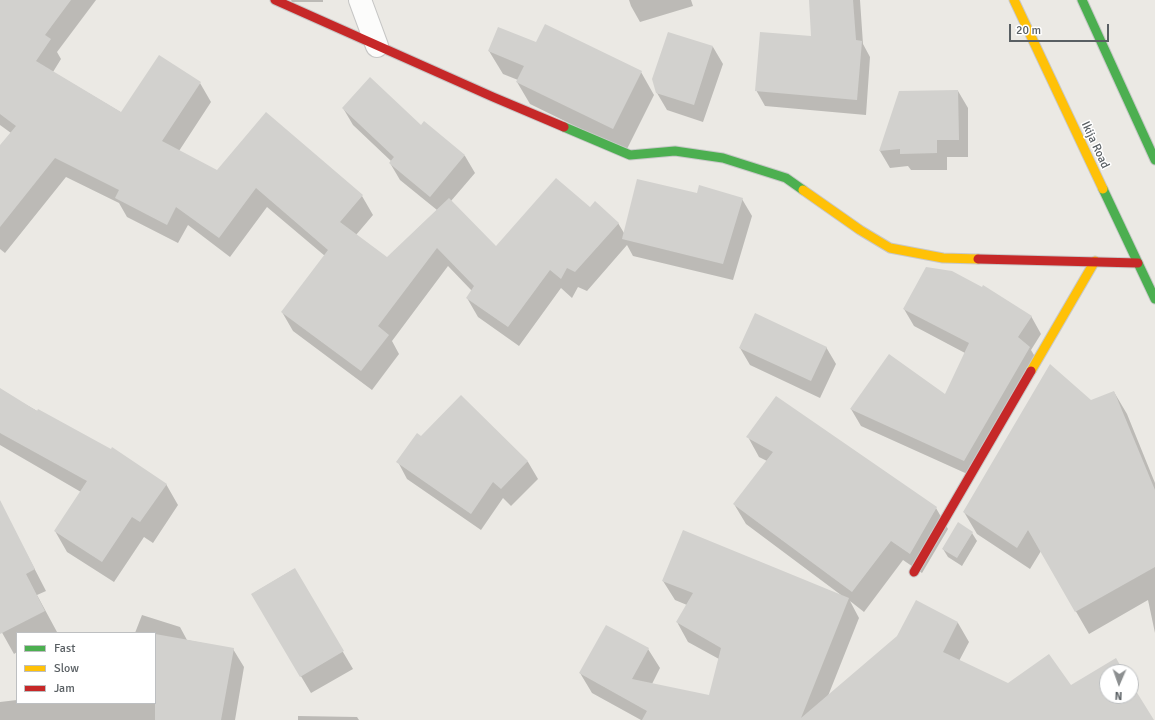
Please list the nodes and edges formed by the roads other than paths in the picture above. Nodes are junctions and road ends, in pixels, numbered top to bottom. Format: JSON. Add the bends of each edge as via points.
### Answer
{"nodes":[{"id":1,"x":275,"y":0,"type":"edge"},
{"id":2,"x":360,"y":0,"type":"edge"},
{"id":3,"x":1014,"y":0,"type":"edge"},
{"id":4,"x":1082,"y":0,"type":"edge"},
{"id":5,"x":377,"y":46,"type":"junction"},
{"id":6,"x":1155,"y":160,"type":"edge"},
{"id":7,"x":1095,"y":261,"type":"junction"},
{"id":8,"x":1138,"y":263,"type":"junction"},
{"id":9,"x":1155,"y":299,"type":"edge"},
{"id":10,"x":914,"y":572,"type":"dead end"}],
"edges":[{"from":1,"to":5,"type":"street"},
{"from":2,"to":5,"type":"street"},
{"from":3,"to":8,"type":"street","name":"Ikija Road"},
{"from":4,"to":6,"type":"street"},
{"from":5,"to":7,"type":"street","via":[[630,155],[675,151],[723,158],[786,178],[890,248],[943,258]]},
{"from":7,"to":8,"type":"street"},
{"from":7,"to":10,"type":"street"},
{"from":8,"to":9,"type":"street","name":"Ikija Road"}]}
